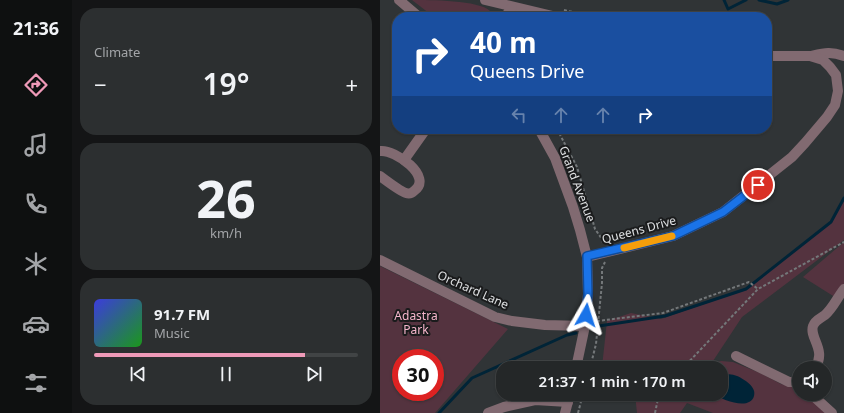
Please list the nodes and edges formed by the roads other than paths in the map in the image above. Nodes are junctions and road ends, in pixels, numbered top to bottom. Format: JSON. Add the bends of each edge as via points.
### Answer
{"nodes":[{"id":1,"x":399,"y":0,"type":"edge"},
{"id":2,"x":485,"y":0,"type":"edge"},
{"id":3,"x":512,"y":6,"type":"junction"},
{"id":4,"x":413,"y":12,"type":"edge"},
{"id":5,"x":508,"y":12,"type":"edge"},
{"id":6,"x":537,"y":12,"type":"edge"},
{"id":7,"x":772,"y":56,"type":"edge"},
{"id":8,"x":810,"y":56,"type":"junction"},
{"id":9,"x":844,"y":56,"type":"edge"},
{"id":10,"x":844,"y":92,"type":"edge"},
{"id":11,"x":835,"y":105,"type":"junction"},
{"id":12,"x":422,"y":134,"type":"edge"},
{"id":13,"x":542,"y":134,"type":"edge"},
{"id":14,"x":380,"y":151,"type":"edge"},
{"id":15,"x":404,"y":160,"type":"junction"},
{"id":16,"x":380,"y":176,"type":"edge"},
{"id":17,"x":587,"y":256,"type":"junction"},
{"id":18,"x":380,"y":260,"type":"edge"},
{"id":19,"x":844,"y":289,"type":"edge"},
{"id":20,"x":585,"y":326,"type":"junction"},
{"id":21,"x":736,"y":356,"type":"dead end"},
{"id":22,"x":578,"y":361,"type":"edge"},
{"id":23,"x":817,"y":361,"type":"edge"},
{"id":24,"x":792,"y":382,"type":"edge"},
{"id":25,"x":531,"y":401,"type":"edge"},
{"id":26,"x":568,"y":401,"type":"edge"},
{"id":27,"x":819,"y":401,"type":"edge"},
{"id":28,"x":488,"y":413,"type":"edge"},
{"id":29,"x":565,"y":413,"type":"edge"},
{"id":30,"x":832,"y":413,"type":"edge"}],
"edges":[{"from":1,"to":4,"type":"street"},
{"from":2,"to":3,"type":"street"},
{"from":3,"to":5,"type":"street"},
{"from":3,"to":6,"type":"street"},
{"from":7,"to":8,"type":"street"},
{"from":8,"to":9,"type":"street","via":[[830,52]]},
{"from":8,"to":11,"type":"street","name":"Queens Drive","via":[[822,60],[836,76],[838,90]]},
{"from":10,"to":11,"type":"street"},
{"from":11,"to":17,"type":"street","name":"Queens Drive","via":[[792,158],[723,212],[673,236]]},
{"from":12,"to":15,"type":"street"},
{"from":13,"to":17,"type":"street","name":"Grand Avenue","via":[[555,158],[568,193]]},
{"from":14,"to":15,"type":"street","via":[[384,150]]},
{"from":15,"to":16,"type":"street","via":[[419,175],[420,183],[412,193],[405,193]]},
{"from":17,"to":20,"type":"street","name":"Grand Avenue","via":[[588,294]]},
{"from":18,"to":20,"type":"street","name":"Orchard Lane","via":[[495,317],[545,325]]},
{"from":19,"to":23,"type":"street","via":[[831,308],[814,325],[813,331],[819,348]]},
{"from":20,"to":22,"type":"street","name":"Grand Avenue"},
{"from":21,"to":24,"type":"street"},
{"from":25,"to":28,"type":"street"},
{"from":26,"to":29,"type":"street"},
{"from":27,"to":30,"type":"street"}]}
